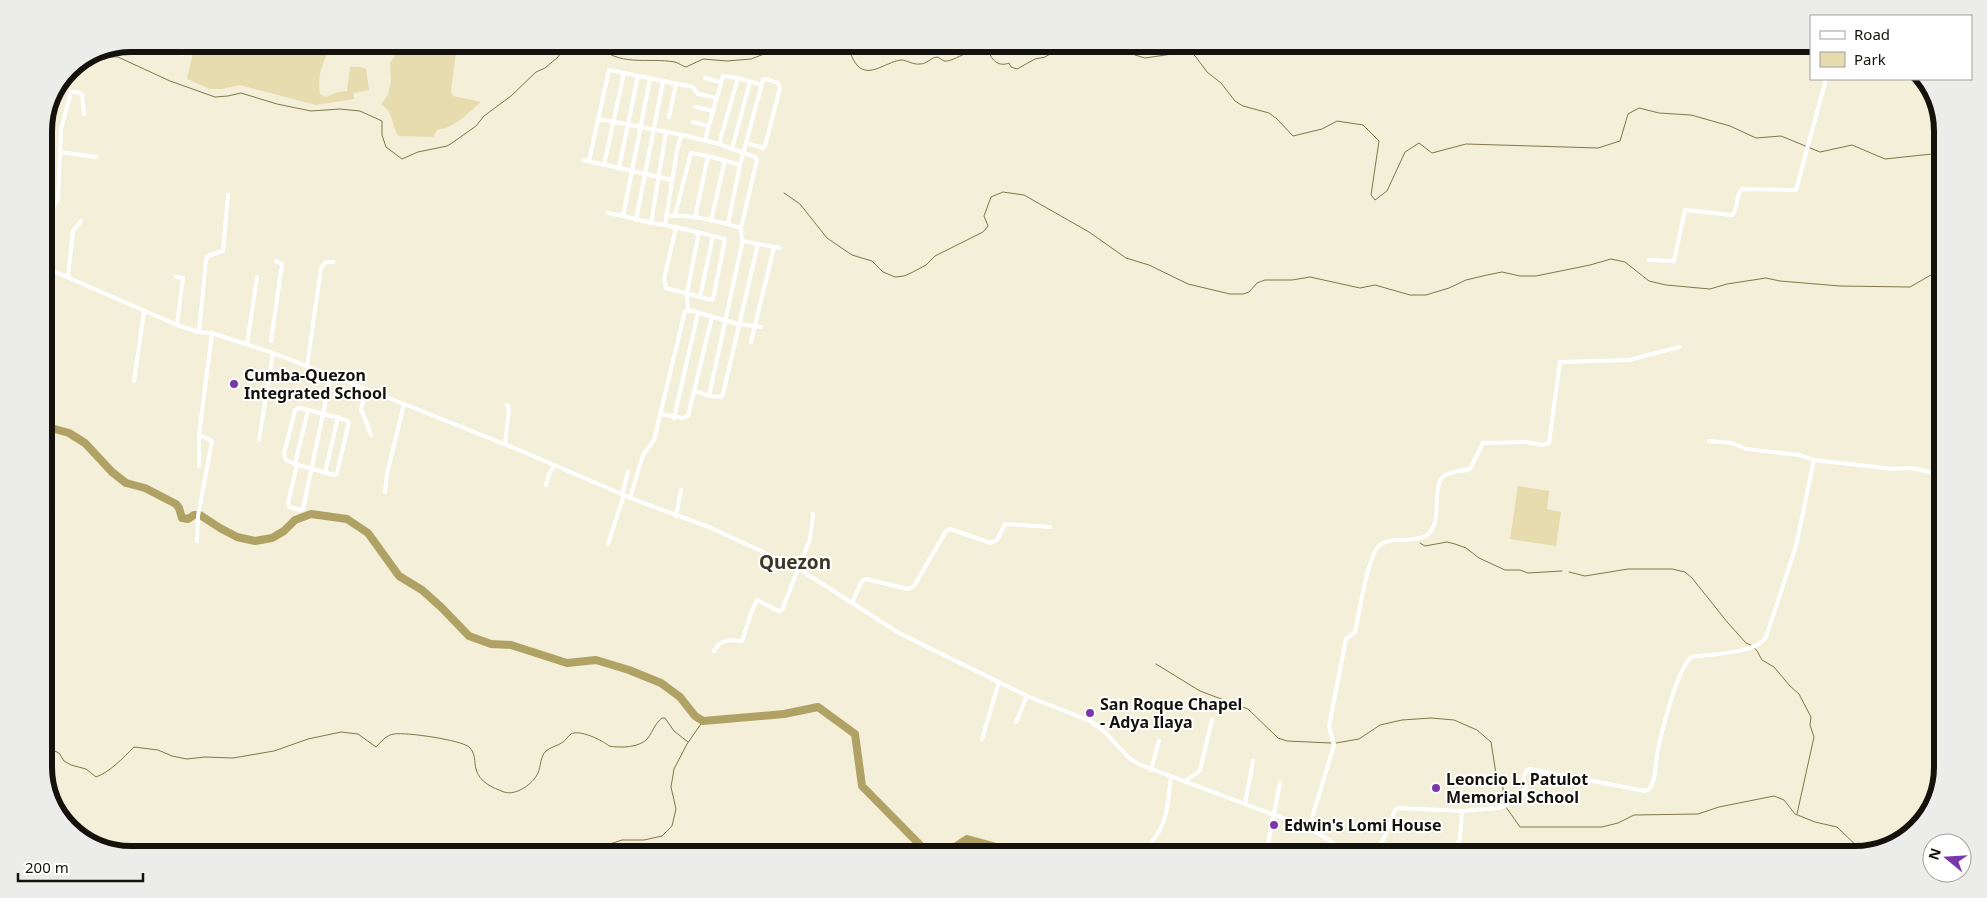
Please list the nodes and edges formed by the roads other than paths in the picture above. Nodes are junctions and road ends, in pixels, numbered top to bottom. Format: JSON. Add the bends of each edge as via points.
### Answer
{"nodes":[{"id":1,"x":604,"y":69,"type":"dead end"},
{"id":2,"x":609,"y":70,"type":"junction"},
{"id":3,"x":624,"y":73,"type":"junction"},
{"id":4,"x":638,"y":76,"type":"junction"},
{"id":5,"x":705,"y":78,"type":"dead end"},
{"id":6,"x":738,"y":78,"type":"junction"},
{"id":7,"x":650,"y":79,"type":"junction"},
{"id":8,"x":1826,"y":80,"type":"edge"},
{"id":9,"x":663,"y":82,"type":"junction"},
{"id":10,"x":720,"y":82,"type":"junction"},
{"id":11,"x":750,"y":82,"type":"junction"},
{"id":12,"x":676,"y":84,"type":"junction"},
{"id":13,"x":762,"y":86,"type":"junction"},
{"id":14,"x":716,"y":98,"type":"junction"},
{"id":15,"x":695,"y":107,"type":"dead end"},
{"id":16,"x":712,"y":112,"type":"junction"},
{"id":17,"x":84,"y":114,"type":"dead end"},
{"id":18,"x":669,"y":116,"type":"dead end"},
{"id":19,"x":598,"y":119,"type":"junction"},
{"id":20,"x":613,"y":122,"type":"junction"},
{"id":21,"x":693,"y":122,"type":"dead end"},
{"id":22,"x":628,"y":125,"type":"junction"},
{"id":23,"x":708,"y":126,"type":"junction"},
{"id":24,"x":640,"y":127,"type":"junction"},
{"id":25,"x":654,"y":128,"type":"junction"},
{"id":26,"x":666,"y":132,"type":"junction"},
{"id":27,"x":683,"y":135,"type":"junction"},
{"id":28,"x":705,"y":140,"type":"junction"},
{"id":29,"x":719,"y":144,"type":"junction"},
{"id":30,"x":746,"y":144,"type":"junction"},
{"id":31,"x":732,"y":149,"type":"junction"},
{"id":32,"x":60,"y":152,"type":"junction"},
{"id":33,"x":743,"y":153,"type":"junction"},
{"id":34,"x":708,"y":156,"type":"junction"},
{"id":35,"x":96,"y":157,"type":"dead end"},
{"id":36,"x":583,"y":160,"type":"dead end"},
{"id":37,"x":724,"y":160,"type":"junction"},
{"id":38,"x":589,"y":161,"type":"junction"},
{"id":39,"x":604,"y":165,"type":"junction"},
{"id":40,"x":740,"y":166,"type":"junction"},
{"id":41,"x":619,"y":168,"type":"junction"},
{"id":42,"x":633,"y":171,"type":"junction"},
{"id":43,"x":646,"y":174,"type":"junction"},
{"id":44,"x":658,"y":177,"type":"junction"},
{"id":45,"x":672,"y":180,"type":"junction"},
{"id":46,"x":228,"y":194,"type":"dead end"},
{"id":47,"x":53,"y":205,"type":"edge"},
{"id":48,"x":608,"y":213,"type":"dead end"},
{"id":49,"x":623,"y":216,"type":"junction"},
{"id":50,"x":666,"y":216,"type":"junction"},
{"id":51,"x":675,"y":216,"type":"junction"},
{"id":52,"x":695,"y":218,"type":"junction"},
{"id":53,"x":636,"y":220,"type":"junction"},
{"id":54,"x":81,"y":221,"type":"dead end"},
{"id":55,"x":711,"y":221,"type":"junction"},
{"id":56,"x":651,"y":223,"type":"junction"},
{"id":57,"x":728,"y":224,"type":"junction"},
{"id":58,"x":665,"y":225,"type":"junction"},
{"id":59,"x":676,"y":228,"type":"junction"},
{"id":60,"x":740,"y":228,"type":"junction"},
{"id":61,"x":697,"y":232,"type":"junction"},
{"id":62,"x":713,"y":236,"type":"junction"},
{"id":63,"x":742,"y":241,"type":"junction"},
{"id":64,"x":758,"y":244,"type":"junction"},
{"id":65,"x":774,"y":247,"type":"junction"},
{"id":66,"x":780,"y":248,"type":"dead end"},
{"id":67,"x":772,"y":260,"type":"junction"},
{"id":68,"x":1649,"y":260,"type":"dead end"},
{"id":69,"x":276,"y":261,"type":"dead end"},
{"id":70,"x":777,"y":261,"type":"dead end"},
{"id":71,"x":333,"y":262,"type":"dead end"},
{"id":72,"x":53,"y":271,"type":"edge"},
{"id":73,"x":768,"y":273,"type":"junction"},
{"id":74,"x":774,"y":274,"type":"dead end"},
{"id":75,"x":68,"y":277,"type":"junction"},
{"id":76,"x":176,"y":277,"type":"dead end"},
{"id":77,"x":257,"y":277,"type":"dead end"},
{"id":78,"x":764,"y":288,"type":"junction"},
{"id":79,"x":771,"y":289,"type":"dead end"},
{"id":80,"x":687,"y":293,"type":"junction"},
{"id":81,"x":700,"y":297,"type":"junction"},
{"id":82,"x":761,"y":301,"type":"junction"},
{"id":83,"x":768,"y":303,"type":"dead end"},
{"id":84,"x":688,"y":310,"type":"junction"},
{"id":85,"x":144,"y":311,"type":"junction"},
{"id":86,"x":698,"y":313,"type":"junction"},
{"id":87,"x":758,"y":314,"type":"junction"},
{"id":88,"x":764,"y":315,"type":"dead end"},
{"id":89,"x":712,"y":317,"type":"junction"},
{"id":90,"x":725,"y":320,"type":"junction"},
{"id":91,"x":738,"y":324,"type":"junction"},
{"id":92,"x":177,"y":325,"type":"junction"},
{"id":93,"x":755,"y":326,"type":"junction"},
{"id":94,"x":761,"y":328,"type":"dead end"},
{"id":95,"x":199,"y":332,"type":"junction"},
{"id":96,"x":212,"y":333,"type":"junction"},
{"id":97,"x":271,"y":341,"type":"dead end"},
{"id":98,"x":750,"y":342,"type":"dead end"},
{"id":99,"x":247,"y":344,"type":"junction"},
{"id":100,"x":1679,"y":347,"type":"dead end"},
{"id":101,"x":270,"y":351,"type":"junction"},
{"id":102,"x":307,"y":366,"type":"junction"},
{"id":103,"x":331,"y":376,"type":"junction"},
{"id":104,"x":134,"y":381,"type":"dead end"},
{"id":105,"x":366,"y":390,"type":"junction"},
{"id":106,"x":695,"y":391,"type":"junction"},
{"id":107,"x":709,"y":396,"type":"junction"},
{"id":108,"x":404,"y":404,"type":"junction"},
{"id":109,"x":507,"y":405,"type":"dead end"},
{"id":110,"x":308,"y":410,"type":"junction"},
{"id":111,"x":323,"y":413,"type":"junction"},
{"id":112,"x":660,"y":414,"type":"junction"},
{"id":113,"x":338,"y":417,"type":"junction"},
{"id":114,"x":674,"y":418,"type":"junction"},
{"id":115,"x":199,"y":435,"type":"junction"},
{"id":116,"x":371,"y":435,"type":"dead end"},
{"id":117,"x":259,"y":440,"type":"dead end"},
{"id":118,"x":1709,"y":441,"type":"dead end"},
{"id":119,"x":505,"y":444,"type":"junction"},
{"id":120,"x":1814,"y":460,"type":"junction"},
{"id":121,"x":296,"y":464,"type":"junction"},
{"id":122,"x":199,"y":466,"type":"dead end"},
{"id":123,"x":554,"y":466,"type":"junction"},
{"id":124,"x":312,"y":469,"type":"junction"},
{"id":125,"x":325,"y":472,"type":"junction"},
{"id":126,"x":628,"y":472,"type":"dead end"},
{"id":127,"x":1934,"y":473,"type":"edge"},
{"id":128,"x":546,"y":485,"type":"dead end"},
{"id":129,"x":681,"y":490,"type":"dead end"},
{"id":130,"x":385,"y":492,"type":"dead end"},
{"id":131,"x":623,"y":495,"type":"junction"},
{"id":132,"x":630,"y":498,"type":"junction"},
{"id":133,"x":813,"y":514,"type":"dead end"},
{"id":134,"x":676,"y":516,"type":"junction"},
{"id":135,"x":1050,"y":527,"type":"dead end"},
{"id":136,"x":197,"y":541,"type":"dead end"},
{"id":137,"x":608,"y":544,"type":"dead end"},
{"id":138,"x":799,"y":569,"type":"junction"},
{"id":139,"x":852,"y":603,"type":"junction"},
{"id":140,"x":714,"y":651,"type":"dead end"},
{"id":141,"x":999,"y":682,"type":"junction"},
{"id":142,"x":1028,"y":696,"type":"junction"},
{"id":143,"x":1212,"y":720,"type":"dead end"},
{"id":144,"x":1016,"y":722,"type":"dead end"},
{"id":145,"x":982,"y":739,"type":"dead end"},
{"id":146,"x":1159,"y":741,"type":"dead end"},
{"id":147,"x":1253,"y":761,"type":"dead end"},
{"id":148,"x":1151,"y":770,"type":"junction"},
{"id":149,"x":1171,"y":777,"type":"junction"},
{"id":150,"x":1185,"y":782,"type":"junction"},
{"id":151,"x":1280,"y":784,"type":"dead end"},
{"id":152,"x":1245,"y":804,"type":"junction"},
{"id":153,"x":1462,"y":811,"type":"junction"},
{"id":154,"x":1273,"y":814,"type":"junction"},
{"id":155,"x":1309,"y":828,"type":"junction"},
{"id":156,"x":1152,"y":841,"type":"dead end"},
{"id":157,"x":1268,"y":843,"type":"dead end"},
{"id":158,"x":1336,"y":846,"type":"edge"},
{"id":159,"x":1380,"y":846,"type":"edge"},
{"id":160,"x":1457,"y":846,"type":"edge"}],
"edges":[{"from":1,"to":2,"type":"street"},
{"from":2,"to":3,"type":"street"},
{"from":2,"to":19,"type":"street"},
{"from":3,"to":4,"type":"street"},
{"from":3,"to":20,"type":"street"},
{"from":4,"to":7,"type":"street"},
{"from":4,"to":22,"type":"street"},
{"from":5,"to":10,"type":"street"},
{"from":6,"to":10,"type":"street","via":[[725,75]]},
{"from":6,"to":11,"type":"street"},
{"from":6,"to":29,"type":"street"},
{"from":7,"to":9,"type":"street"},
{"from":7,"to":24,"type":"street"},
{"from":8,"to":68,"type":"street","via":[[1796,190],[1742,189],[1732,215],[1685,210],[1674,261]]},
{"from":9,"to":12,"type":"street"},
{"from":9,"to":25,"type":"street"},
{"from":10,"to":14,"type":"street"},
{"from":11,"to":13,"type":"street"},
{"from":11,"to":31,"type":"street"},
{"from":12,"to":14,"type":"street","via":[[693,87],[698,94]]},
{"from":12,"to":18,"type":"street"},
{"from":13,"to":30,"type":"street"},
{"from":13,"to":30,"type":"street","via":[[766,79],[780,86],[765,146]]},
{"from":14,"to":16,"type":"street"},
{"from":15,"to":16,"type":"street"},
{"from":16,"to":23,"type":"street"},
{"from":17,"to":32,"type":"street","via":[[82,94],[71,92],[61,130]]},
{"from":19,"to":20,"type":"street"},
{"from":19,"to":38,"type":"street"},
{"from":20,"to":22,"type":"street"},
{"from":20,"to":39,"type":"street"},
{"from":21,"to":23,"type":"street"},
{"from":22,"to":24,"type":"street"},
{"from":22,"to":41,"type":"street"},
{"from":23,"to":28,"type":"street"},
{"from":24,"to":25,"type":"street"},
{"from":24,"to":42,"type":"street"},
{"from":25,"to":26,"type":"street"},
{"from":25,"to":43,"type":"street"},
{"from":26,"to":27,"type":"street"},
{"from":26,"to":44,"type":"street"},
{"from":27,"to":28,"type":"street"},
{"from":27,"to":45,"type":"street"},
{"from":28,"to":29,"type":"street"},
{"from":29,"to":31,"type":"street"},
{"from":30,"to":33,"type":"street"},
{"from":31,"to":33,"type":"street"},
{"from":32,"to":35,"type":"street"},
{"from":32,"to":47,"type":"street","via":[[58,200]]},
{"from":33,"to":40,"type":"street"},
{"from":33,"to":60,"type":"street","via":[[757,160]]},
{"from":34,"to":37,"type":"street"},
{"from":34,"to":51,"type":"street","via":[[691,153]]},
{"from":34,"to":52,"type":"street"},
{"from":36,"to":38,"type":"street"},
{"from":37,"to":40,"type":"street"},
{"from":37,"to":55,"type":"street"},
{"from":38,"to":39,"type":"street"},
{"from":39,"to":41,"type":"street"},
{"from":40,"to":57,"type":"street"},
{"from":41,"to":42,"type":"street"},
{"from":42,"to":43,"type":"street"},
{"from":42,"to":49,"type":"street"},
{"from":43,"to":44,"type":"street"},
{"from":43,"to":53,"type":"street"},
{"from":44,"to":45,"type":"street"},
{"from":44,"to":56,"type":"street"},
{"from":45,"to":50,"type":"street"},
{"from":46,"to":95,"type":"street","via":[[223,251],[208,256],[206,260]]},
{"from":48,"to":49,"type":"street"},
{"from":49,"to":53,"type":"street"},
{"from":50,"to":51,"type":"street"},
{"from":50,"to":58,"type":"street"},
{"from":51,"to":52,"type":"street"},
{"from":52,"to":55,"type":"street"},
{"from":53,"to":56,"type":"street"},
{"from":54,"to":75,"type":"street","via":[[73,231]]},
{"from":55,"to":57,"type":"street"},
{"from":56,"to":58,"type":"street"},
{"from":57,"to":60,"type":"street"},
{"from":58,"to":59,"type":"street"},
{"from":59,"to":61,"type":"street"},
{"from":59,"to":80,"type":"street","via":[[664,283],[666,288]]},
{"from":60,"to":63,"type":"street"},
{"from":61,"to":62,"type":"street"},
{"from":61,"to":80,"type":"street"},
{"from":62,"to":81,"type":"street"},
{"from":62,"to":81,"type":"street","via":[[726,243],[714,298]]},
{"from":63,"to":64,"type":"street"},
{"from":63,"to":90,"type":"street"},
{"from":64,"to":65,"type":"street"},
{"from":64,"to":91,"type":"street"},
{"from":65,"to":66,"type":"street"},
{"from":65,"to":67,"type":"street"},
{"from":67,"to":70,"type":"street"},
{"from":67,"to":73,"type":"street"},
{"from":69,"to":97,"type":"street","via":[[282,264]]},
{"from":71,"to":102,"type":"street","via":[[326,262],[321,268]]},
{"from":72,"to":75,"type":"street"},
{"from":73,"to":74,"type":"street"},
{"from":73,"to":78,"type":"street"},
{"from":75,"to":85,"type":"street"},
{"from":76,"to":92,"type":"street","via":[[183,278]]},
{"from":77,"to":99,"type":"street"},
{"from":78,"to":79,"type":"street"},
{"from":78,"to":82,"type":"street"},
{"from":80,"to":81,"type":"street"},
{"from":80,"to":84,"type":"street"},
{"from":82,"to":83,"type":"street"},
{"from":82,"to":87,"type":"street"},
{"from":84,"to":86,"type":"street"},
{"from":84,"to":112,"type":"street","via":[[685,311]]},
{"from":85,"to":92,"type":"street"},
{"from":85,"to":104,"type":"street"},
{"from":86,"to":89,"type":"street"},
{"from":86,"to":114,"type":"street"},
{"from":87,"to":88,"type":"street"},
{"from":87,"to":93,"type":"street"},
{"from":89,"to":90,"type":"street"},
{"from":89,"to":106,"type":"street"},
{"from":90,"to":91,"type":"street"},
{"from":90,"to":107,"type":"street"},
{"from":91,"to":93,"type":"street"},
{"from":91,"to":107,"type":"street","via":[[723,394]]},
{"from":92,"to":95,"type":"street"},
{"from":93,"to":94,"type":"street"},
{"from":93,"to":98,"type":"street"},
{"from":95,"to":96,"type":"street"},
{"from":96,"to":99,"type":"street"},
{"from":96,"to":115,"type":"street"},
{"from":99,"to":101,"type":"street"},
{"from":100,"to":155,"type":"street","via":[[1629,360],[1560,362],[1549,443],[1483,442],[1470,469],[1453,472],[1440,482],[1435,523],[1430,532],[1421,538],[1394,541],[1378,547],[1371,562],[1355,632],[1345,643],[1329,726],[1334,745]]},
{"from":101,"to":102,"type":"street"},
{"from":101,"to":117,"type":"street"},
{"from":102,"to":103,"type":"street"},
{"from":103,"to":105,"type":"street"},
{"from":103,"to":111,"type":"street"},
{"from":105,"to":108,"type":"street"},
{"from":105,"to":116,"type":"street","via":[[360,409]]},
{"from":106,"to":107,"type":"street"},
{"from":106,"to":114,"type":"street","via":[[688,416]]},
{"from":108,"to":119,"type":"street"},
{"from":108,"to":130,"type":"street","via":[[386,474]]},
{"from":109,"to":119,"type":"street"},
{"from":110,"to":111,"type":"street"},
{"from":110,"to":121,"type":"street"},
{"from":110,"to":121,"type":"street","via":[[295,410],[284,454],[286,460]]},
{"from":111,"to":113,"type":"street"},
{"from":111,"to":124,"type":"street"},
{"from":112,"to":114,"type":"street"},
{"from":112,"to":132,"type":"street","via":[[654,440],[643,455]]},
{"from":113,"to":125,"type":"street"},
{"from":113,"to":125,"type":"street","via":[[348,420],[347,431],[337,473]]},
{"from":115,"to":122,"type":"street"},
{"from":115,"to":136,"type":"street","via":[[212,441],[198,514]]},
{"from":118,"to":120,"type":"street"},
{"from":119,"to":123,"type":"street"},
{"from":120,"to":127,"type":"street","via":[[1893,469],[1907,467]]},
{"from":120,"to":153,"type":"street","via":[[1796,546],[1766,637],[1752,649],[1687,660],[1668,711],[1649,789],[1645,791],[1530,769],[1524,775],[1526,787],[1523,795],[1511,797],[1507,805]]},
{"from":121,"to":124,"type":"street"},
{"from":121,"to":124,"type":"street","via":[[288,503],[292,509],[303,508]]},
{"from":123,"to":128,"type":"street"},
{"from":123,"to":131,"type":"street"},
{"from":124,"to":125,"type":"street"},
{"from":126,"to":131,"type":"street"},
{"from":129,"to":134,"type":"street"},
{"from":131,"to":132,"type":"street"},
{"from":131,"to":137,"type":"street"},
{"from":132,"to":134,"type":"street"},
{"from":133,"to":138,"type":"street","via":[[810,539]]},
{"from":134,"to":138,"type":"street"},
{"from":135,"to":139,"type":"street","via":[[1005,524],[991,543],[950,529],[914,586],[908,589],[866,579]]},
{"from":138,"to":139,"type":"street"},
{"from":138,"to":140,"type":"street","via":[[780,612],[757,600],[742,641],[724,640]]},
{"from":139,"to":141,"type":"street","via":[[899,633]]},
{"from":141,"to":142,"type":"street"},
{"from":141,"to":145,"type":"street"},
{"from":142,"to":144,"type":"street"},
{"from":142,"to":148,"type":"street","via":[[1090,721],[1130,758]]},
{"from":143,"to":150,"type":"street","via":[[1200,770]]},
{"from":146,"to":148,"type":"street"},
{"from":147,"to":152,"type":"street"},
{"from":148,"to":149,"type":"street"},
{"from":149,"to":150,"type":"street"},
{"from":149,"to":156,"type":"street","via":[[1164,824]]},
{"from":150,"to":152,"type":"street"},
{"from":151,"to":154,"type":"street"},
{"from":152,"to":154,"type":"street"},
{"from":153,"to":159,"type":"street","via":[[1398,808]]},
{"from":153,"to":160,"type":"street"},
{"from":154,"to":155,"type":"street"},
{"from":154,"to":157,"type":"street"},
{"from":155,"to":158,"type":"street"}]}
